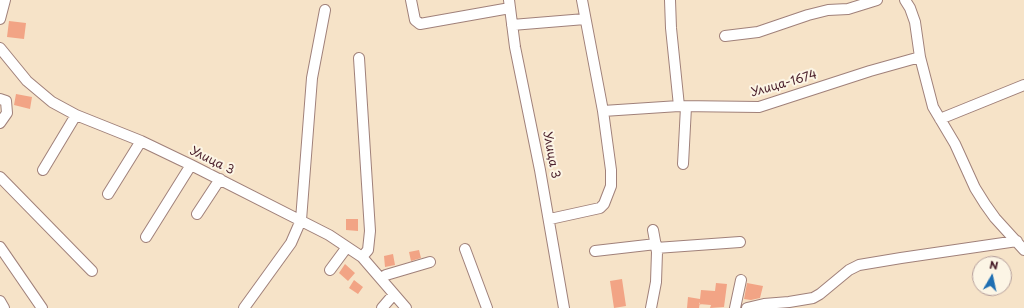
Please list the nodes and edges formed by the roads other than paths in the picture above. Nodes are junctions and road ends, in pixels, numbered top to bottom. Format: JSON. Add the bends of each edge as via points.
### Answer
{"nodes":[{"id":1,"x":5,"y":0,"type":"edge"},
{"id":2,"x":411,"y":0,"type":"edge"},
{"id":3,"x":582,"y":0,"type":"edge"},
{"id":4,"x":670,"y":0,"type":"edge"},
{"id":5,"x":876,"y":0,"type":"edge"},
{"id":6,"x":905,"y":0,"type":"edge"},
{"id":7,"x":510,"y":4,"type":"edge"},
{"id":8,"x":325,"y":10,"type":"dead end"},
{"id":9,"x":0,"y":19,"type":"edge"},
{"id":10,"x":585,"y":19,"type":"junction"},
{"id":11,"x":512,"y":25,"type":"junction"},
{"id":12,"x":725,"y":36,"type":"dead end"},
{"id":13,"x":0,"y":48,"type":"edge"},
{"id":14,"x":920,"y":57,"type":"junction"},
{"id":15,"x":359,"y":58,"type":"dead end"},
{"id":16,"x":1024,"y":85,"type":"edge"},
{"id":17,"x":0,"y":99,"type":"edge"},
{"id":18,"x":683,"y":106,"type":"junction"},
{"id":19,"x":603,"y":111,"type":"junction"},
{"id":20,"x":76,"y":115,"type":"junction"},
{"id":21,"x":940,"y":119,"type":"junction"},
{"id":22,"x":0,"y":123,"type":"edge"},
{"id":23,"x":141,"y":141,"type":"junction"},
{"id":24,"x":682,"y":164,"type":"dead end"},
{"id":25,"x":191,"y":165,"type":"junction"},
{"id":26,"x":43,"y":170,"type":"dead end"},
{"id":27,"x":0,"y":177,"type":"edge"},
{"id":28,"x":220,"y":179,"type":"junction"},
{"id":29,"x":108,"y":194,"type":"dead end"},
{"id":30,"x":197,"y":214,"type":"dead end"},
{"id":31,"x":550,"y":219,"type":"junction"},
{"id":32,"x":301,"y":220,"type":"junction"},
{"id":33,"x":653,"y":230,"type":"dead end"},
{"id":34,"x":146,"y":237,"type":"dead end"},
{"id":35,"x":1017,"y":241,"type":"junction"},
{"id":36,"x":740,"y":242,"type":"dead end"},
{"id":37,"x":656,"y":246,"type":"junction"},
{"id":38,"x":0,"y":247,"type":"edge"},
{"id":39,"x":347,"y":247,"type":"junction"},
{"id":40,"x":465,"y":249,"type":"dead end"},
{"id":41,"x":1024,"y":250,"type":"edge"},
{"id":42,"x":595,"y":251,"type":"dead end"},
{"id":43,"x":362,"y":257,"type":"junction"},
{"id":44,"x":430,"y":262,"type":"dead end"},
{"id":45,"x":330,"y":270,"type":"dead end"},
{"id":46,"x":92,"y":271,"type":"dead end"},
{"id":47,"x":381,"y":278,"type":"junction"},
{"id":48,"x":741,"y":280,"type":"dead end"},
{"id":49,"x":394,"y":294,"type":"junction"},
{"id":50,"x":0,"y":301,"type":"edge"},
{"id":51,"x":752,"y":307,"type":"edge"},
{"id":52,"x":4,"y":308,"type":"edge"},
{"id":53,"x":42,"y":308,"type":"edge"},
{"id":54,"x":244,"y":308,"type":"edge"},
{"id":55,"x":382,"y":308,"type":"edge"},
{"id":56,"x":406,"y":308,"type":"edge"},
{"id":57,"x":487,"y":308,"type":"edge"},
{"id":58,"x":564,"y":308,"type":"edge"},
{"id":59,"x":651,"y":308,"type":"edge"},
{"id":60,"x":735,"y":308,"type":"edge"}],
"edges":[{"from":1,"to":9,"type":"street"},
{"from":2,"to":7,"type":"street","name":"Улица 3","via":[[415,20],[420,24]]},
{"from":3,"to":10,"type":"street"},
{"from":4,"to":18,"type":"street","via":[[671,28]]},
{"from":5,"to":12,"type":"street","via":[[848,9],[808,15],[758,32]]},
{"from":6,"to":14,"type":"street","via":[[915,22]]},
{"from":7,"to":11,"type":"street","name":"Улица 3"},
{"from":8,"to":32,"type":"street","via":[[312,78]]},
{"from":10,"to":11,"type":"street"},
{"from":10,"to":19,"type":"street"},
{"from":11,"to":31,"type":"street","name":"Улица 3"},
{"from":13,"to":20,"type":"street","name":"Улица 3","via":[[36,89],[52,102]]},
{"from":14,"to":18,"type":"street","name":"Улица-1674","via":[[759,107]]},
{"from":14,"to":21,"type":"street","via":[[933,107]]},
{"from":15,"to":43,"type":"street","via":[[370,230],[368,250]]},
{"from":16,"to":21,"type":"street"},
{"from":17,"to":22,"type":"street","via":[[6,101],[6,113]]},
{"from":18,"to":19,"type":"street","name":"Улица-1674"},
{"from":18,"to":24,"type":"street"},
{"from":19,"to":31,"type":"street","via":[[611,170],[611,186],[607,199],[595,209]]},
{"from":20,"to":23,"type":"street","name":"Улица 3"},
{"from":20,"to":26,"type":"street"},
{"from":21,"to":35,"type":"street","via":[[985,204],[994,218]]},
{"from":23,"to":25,"type":"street","name":"Улица 3"},
{"from":23,"to":29,"type":"street"},
{"from":25,"to":28,"type":"street","name":"Улица 3"},
{"from":25,"to":34,"type":"street"},
{"from":27,"to":46,"type":"street"},
{"from":28,"to":30,"type":"street"},
{"from":28,"to":32,"type":"street","name":"Улица 3"},
{"from":31,"to":58,"type":"street","name":"Улица 3"},
{"from":32,"to":39,"type":"street","name":"Улица 3"},
{"from":32,"to":54,"type":"street","via":[[291,243]]},
{"from":33,"to":37,"type":"street"},
{"from":35,"to":41,"type":"street"},
{"from":35,"to":51,"type":"street","via":[[859,266],[849,270],[813,298]]},
{"from":36,"to":37,"type":"street"},
{"from":37,"to":42,"type":"street"},
{"from":37,"to":59,"type":"street","via":[[656,282]]},
{"from":38,"to":53,"type":"street"},
{"from":39,"to":43,"type":"street","name":"Улица 3"},
{"from":39,"to":45,"type":"street"},
{"from":40,"to":57,"type":"street"},
{"from":43,"to":47,"type":"street","name":"Улица 3"},
{"from":44,"to":47,"type":"street"},
{"from":47,"to":49,"type":"street","name":"Улица 3"},
{"from":48,"to":60,"type":"street"},
{"from":49,"to":55,"type":"street"},
{"from":49,"to":56,"type":"street","name":"Улица 3"},
{"from":50,"to":52,"type":"street"}]}
